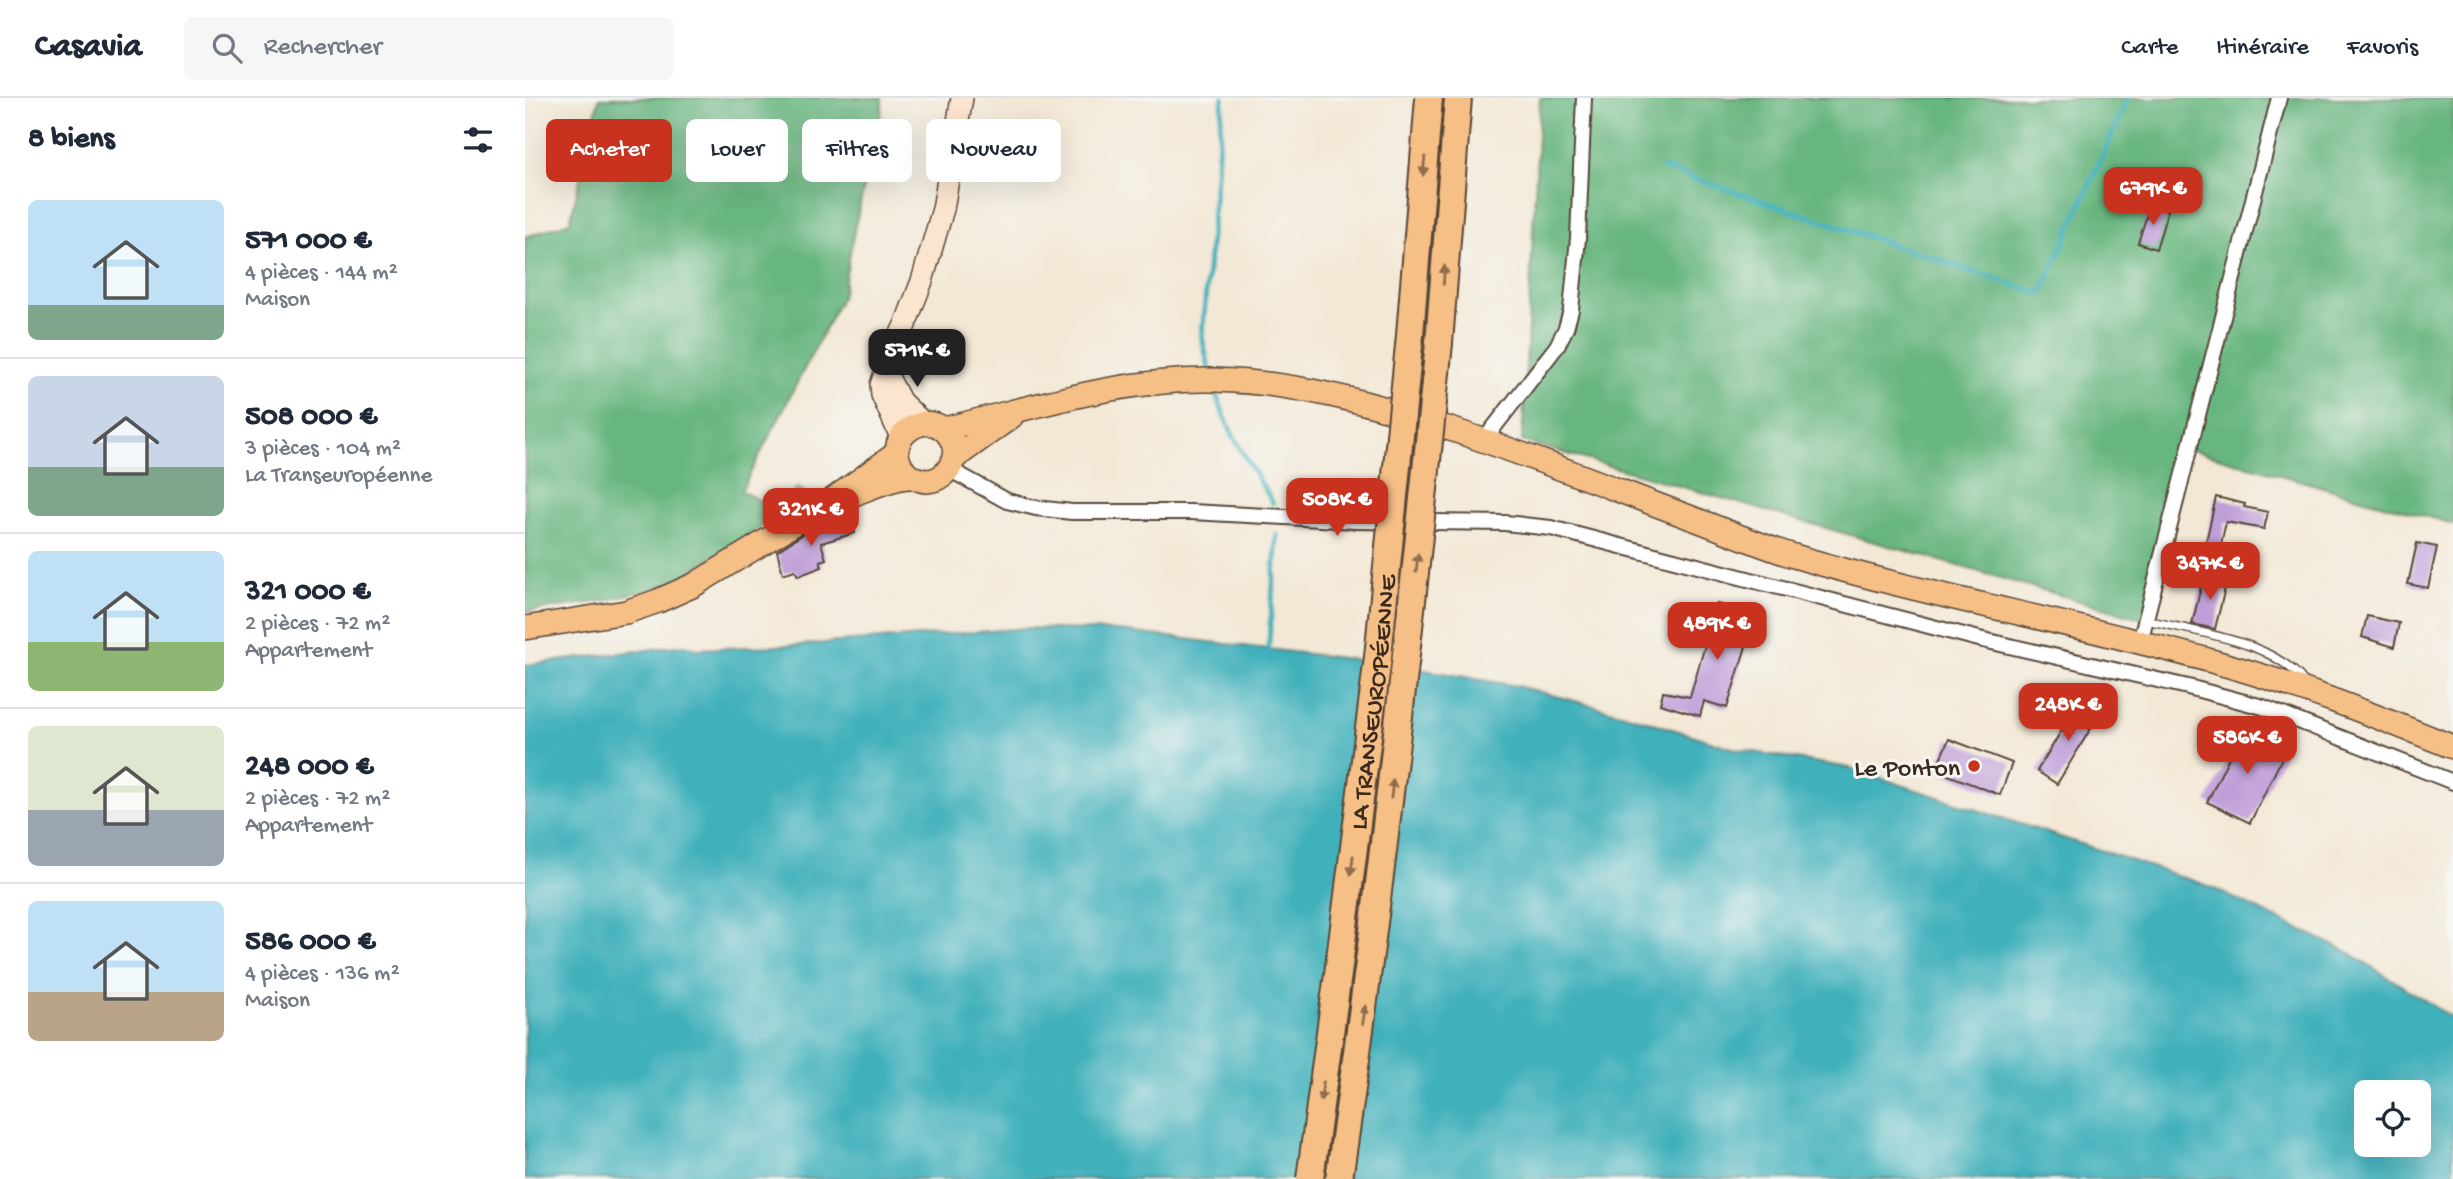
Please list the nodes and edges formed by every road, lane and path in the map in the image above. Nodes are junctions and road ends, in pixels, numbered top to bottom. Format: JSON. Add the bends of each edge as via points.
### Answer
{"nodes":[{"id":1,"x":962,"y":98,"type":"edge"},
{"id":2,"x":1429,"y":98,"type":"edge"},
{"id":3,"x":1458,"y":98,"type":"edge"},
{"id":4,"x":1584,"y":98,"type":"edge"},
{"id":5,"x":2279,"y":98,"type":"edge"},
{"id":6,"x":885,"y":373,"type":"junction"},
{"id":7,"x":1021,"y":411,"type":"junction"},
{"id":8,"x":934,"y":426,"type":"junction"},
{"id":9,"x":1484,"y":440,"type":"junction"},
{"id":10,"x":899,"y":445,"type":"junction"},
{"id":11,"x":952,"y":464,"type":"junction"},
{"id":12,"x":909,"y":476,"type":"junction"},
{"id":13,"x":828,"y":503,"type":"junction"},
{"id":14,"x":525,"y":628,"type":"edge"},
{"id":15,"x":2144,"y":631,"type":"junction"},
{"id":16,"x":2453,"y":747,"type":"edge"},
{"id":17,"x":2453,"y":782,"type":"edge"},
{"id":18,"x":1310,"y":1179,"type":"edge"},
{"id":19,"x":1339,"y":1179,"type":"edge"}],
"edges":[{"from":1,"to":6,"type":"street","via":[[943,209],[922,281]]},
{"from":2,"to":18,"type":"highway","name":"LA TRANSEUROPÉENNE","one_way":true,"bridge":true,"via":[[1378,657]]},
{"from":19,"to":3,"type":"highway","name":"LA TRANSEUROPÉENNE","one_way":true,"bridge":true,"via":[[1369,979],[1404,687]]},
{"from":4,"to":9,"type":"street","via":[[1577,238],[1566,328]]},
{"from":5,"to":15,"type":"street"},
{"from":6,"to":8,"type":"street","via":[[901,402]]},
{"from":6,"to":10,"type":"street","via":[[882,395]]},
{"from":7,"to":8,"type":"main road"},
{"from":7,"to":9,"type":"main road","via":[[1077,394],[1138,384],[1214,380],[1321,392]]},
{"from":7,"to":11,"type":"main road"},
{"from":8,"to":10,"type":"main road","via":[[915,425]]},
{"from":8,"to":11,"type":"main road","via":[[953,442]]},
{"from":9,"to":15,"type":"main road","via":[[1789,554],[1977,603]]},
{"from":10,"to":12,"type":"main road","via":[[903,470]]},
{"from":10,"to":13,"type":"main road"},
{"from":11,"to":12,"type":"main road","via":[[935,480]]},
{"from":11,"to":17,"type":"street","via":[[1007,501],[1072,512],[1191,512],[1551,528],[2263,707]]},
{"from":12,"to":13,"type":"main road"},
{"from":13,"to":14,"type":"main road","via":[[694,585],[658,601],[626,612]]},
{"from":15,"to":16,"type":"main road","via":[[2219,663]]}]}
